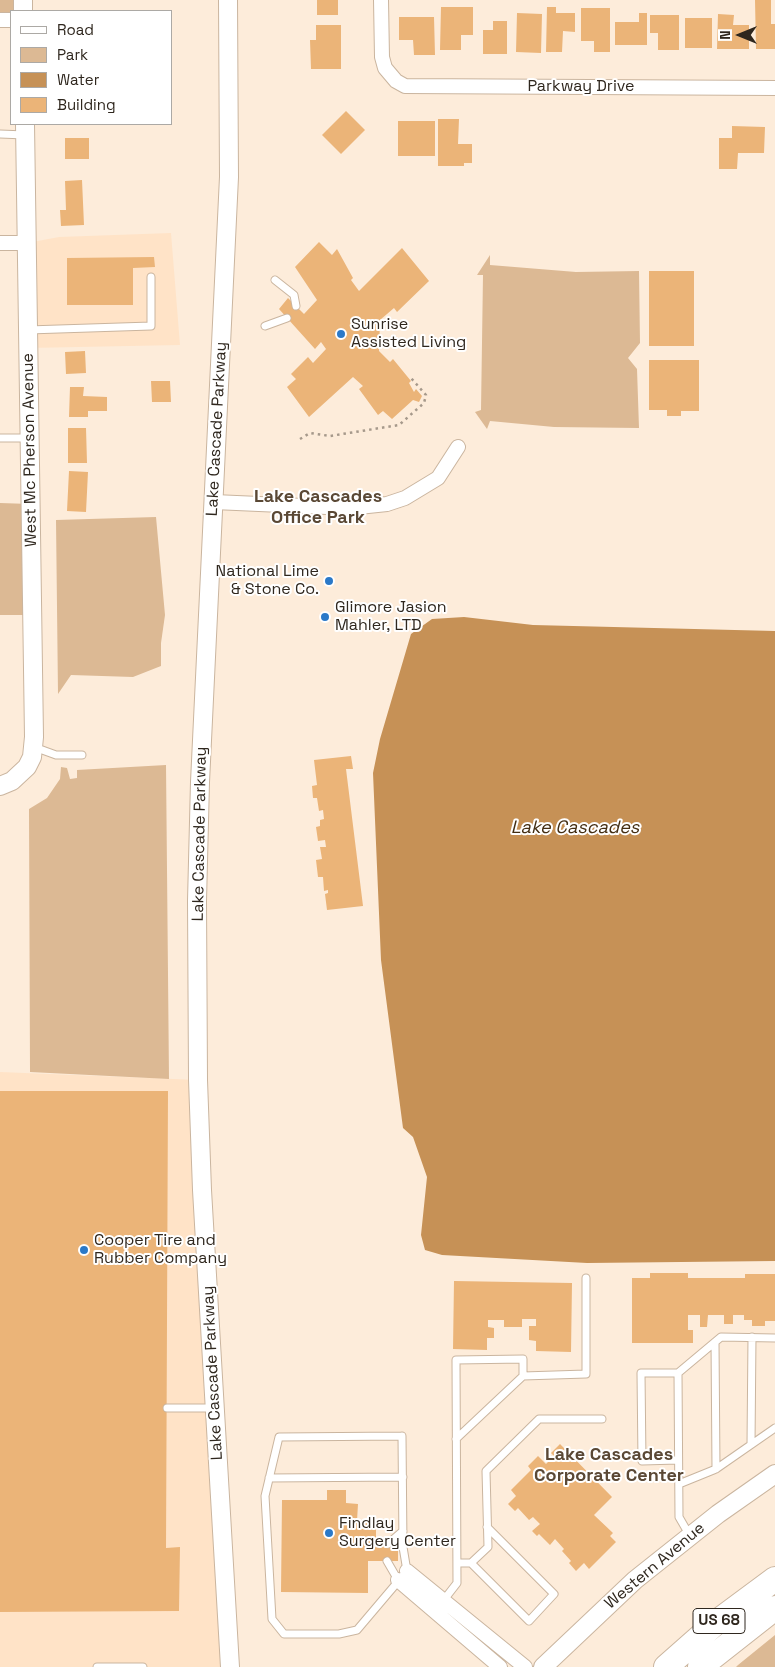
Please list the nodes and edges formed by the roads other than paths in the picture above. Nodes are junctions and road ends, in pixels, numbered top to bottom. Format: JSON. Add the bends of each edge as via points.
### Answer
{"nodes":[{"id":1,"x":228,"y":0,"type":"edge"},
{"id":2,"x":381,"y":0,"type":"edge"},
{"id":3,"x":775,"y":88,"type":"edge"},
{"id":4,"x":25,"y":129,"type":"edge"},
{"id":5,"x":0,"y":134,"type":"edge"},
{"id":6,"x":0,"y":243,"type":"edge"},
{"id":7,"x":27,"y":243,"type":"junction"},
{"id":8,"x":151,"y":277,"type":"dead end"},
{"id":9,"x":275,"y":280,"type":"dead end"},
{"id":10,"x":296,"y":306,"type":"dead end"},
{"id":11,"x":287,"y":318,"type":"dead end"},
{"id":12,"x":265,"y":326,"type":"dead end"},
{"id":13,"x":28,"y":330,"type":"junction"},
{"id":14,"x":0,"y":438,"type":"edge"},
{"id":15,"x":29,"y":438,"type":"junction"},
{"id":16,"x":458,"y":447,"type":"dead end"},
{"id":17,"x":214,"y":502,"type":"junction"},
{"id":18,"x":34,"y":747,"type":"junction"},
{"id":19,"x":82,"y":755,"type":"dead end"},
{"id":20,"x":0,"y":786,"type":"edge"},
{"id":21,"x":586,"y":1278,"type":"dead end"},
{"id":22,"x":752,"y":1337,"type":"junction"},
{"id":23,"x":775,"y":1338,"type":"edge"},
{"id":24,"x":715,"y":1342,"type":"junction"},
{"id":25,"x":678,"y":1373,"type":"junction"},
{"id":26,"x":523,"y":1376,"type":"junction"},
{"id":27,"x":167,"y":1408,"type":"dead end"},
{"id":28,"x":215,"y":1408,"type":"junction"},
{"id":29,"x":602,"y":1419,"type":"dead end"},
{"id":30,"x":775,"y":1428,"type":"edge"},
{"id":31,"x":456,"y":1438,"type":"junction"},
{"id":32,"x":751,"y":1444,"type":"junction"},
{"id":33,"x":678,"y":1460,"type":"junction"},
{"id":34,"x":716,"y":1469,"type":"junction"},
{"id":35,"x":775,"y":1474,"type":"edge"},
{"id":36,"x":403,"y":1477,"type":"junction"},
{"id":37,"x":269,"y":1478,"type":"junction"},
{"id":38,"x":679,"y":1484,"type":"junction"},
{"id":39,"x":487,"y":1527,"type":"junction"},
{"id":40,"x":403,"y":1531,"type":"junction"},
{"id":41,"x":690,"y":1536,"type":"junction"},
{"id":42,"x":388,"y":1544,"type":"dead end"},
{"id":43,"x":387,"y":1561,"type":"dead end"},
{"id":44,"x":457,"y":1563,"type":"junction"},
{"id":45,"x":471,"y":1563,"type":"junction"},
{"id":46,"x":402,"y":1576,"type":"junction"},
{"id":47,"x":775,"y":1578,"type":"edge"},
{"id":48,"x":444,"y":1600,"type":"junction"},
{"id":49,"x":775,"y":1608,"type":"edge"},
{"id":50,"x":434,"y":1611,"type":"junction"},
{"id":51,"x":97,"y":1667,"type":"edge"},
{"id":52,"x":143,"y":1667,"type":"edge"},
{"id":53,"x":230,"y":1667,"type":"edge"},
{"id":54,"x":500,"y":1667,"type":"edge"},
{"id":55,"x":525,"y":1667,"type":"edge"},
{"id":56,"x":543,"y":1667,"type":"edge"},
{"id":57,"x":666,"y":1667,"type":"edge"},
{"id":58,"x":700,"y":1667,"type":"edge"}],
"edges":[{"from":1,"to":17,"type":"street","name":"Lake Cascade Parkway","via":[[229,177]]},
{"from":2,"to":3,"type":"street","name":"Parkway Drive","via":[[382,57],[390,76],[405,86]]},
{"from":4,"to":5,"type":"lane"},
{"from":4,"to":7,"type":"street","name":"West Mc Pherson Avenue"},
{"from":6,"to":7,"type":"street"},
{"from":7,"to":13,"type":"street","name":"West Mc Pherson Avenue"},
{"from":8,"to":13,"type":"lane","via":[[151,326]]},
{"from":9,"to":10,"type":"lane","via":[[294,295]]},
{"from":11,"to":12,"type":"lane"},
{"from":13,"to":15,"type":"street","name":"West Mc Pherson Avenue"},
{"from":14,"to":15,"type":"lane"},
{"from":15,"to":18,"type":"street","name":"West Mc Pherson Avenue"},
{"from":16,"to":17,"type":"street","via":[[438,478],[387,504],[349,508]]},
{"from":17,"to":28,"type":"street","name":"Lake Cascade Parkway","via":[[197,911],[198,1080]]},
{"from":18,"to":19,"type":"lane","via":[[56,755]]},
{"from":18,"to":20,"type":"street","name":"West Mc Pherson Avenue","via":[[22,773]]},
{"from":21,"to":26,"type":"lane","via":[[586,1374]]},
{"from":22,"to":23,"type":"lane"},
{"from":22,"to":24,"type":"lane","via":[[721,1337]]},
{"from":22,"to":32,"type":"lane"},
{"from":24,"to":25,"type":"lane"},
{"from":24,"to":34,"type":"lane"},
{"from":25,"to":33,"type":"lane"},
{"from":25,"to":33,"type":"lane","via":[[642,1373],[642,1461]]},
{"from":26,"to":31,"type":"lane"},
{"from":26,"to":31,"type":"lane","via":[[523,1359],[456,1360]]},
{"from":27,"to":28,"type":"lane"},
{"from":28,"to":53,"type":"street","name":"Lake Cascade Parkway"},
{"from":29,"to":39,"type":"lane","via":[[539,1419],[486,1471]]},
{"from":30,"to":32,"type":"lane"},
{"from":31,"to":44,"type":"lane"},
{"from":32,"to":34,"type":"lane"},
{"from":33,"to":38,"type":"lane"},
{"from":34,"to":38,"type":"lane"},
{"from":35,"to":41,"type":"street","name":"Western Avenue"},
{"from":36,"to":37,"type":"lane"},
{"from":36,"to":37,"type":"lane","via":[[402,1436],[279,1437]]},
{"from":36,"to":40,"type":"lane"},
{"from":37,"to":46,"type":"lane","via":[[265,1496],[272,1619],[284,1634],[339,1634],[357,1630]]},
{"from":38,"to":41,"type":"lane","via":[[679,1517]]},
{"from":39,"to":45,"type":"lane","via":[[488,1547]]},
{"from":39,"to":45,"type":"lane","via":[[554,1594],[528,1621]]},
{"from":40,"to":42,"type":"lane"},
{"from":40,"to":46,"type":"lane"},
{"from":41,"to":56,"type":"street","name":"Western Avenue","via":[[635,1580]]},
{"from":43,"to":46,"type":"lane"},
{"from":44,"to":45,"type":"lane"},
{"from":44,"to":48,"type":"lane","via":[[457,1583]]},
{"from":46,"to":48,"type":"street"},
{"from":46,"to":50,"type":"street"},
{"from":47,"to":57,"type":"highway","number":"US 68","via":[[717,1622]]},
{"from":48,"to":50,"type":"lane"},
{"from":48,"to":55,"type":"street"},
{"from":49,"to":58,"type":"highway","number":"US 68"},
{"from":50,"to":54,"type":"street"},
{"from":51,"to":52,"type":"lane"}]}
